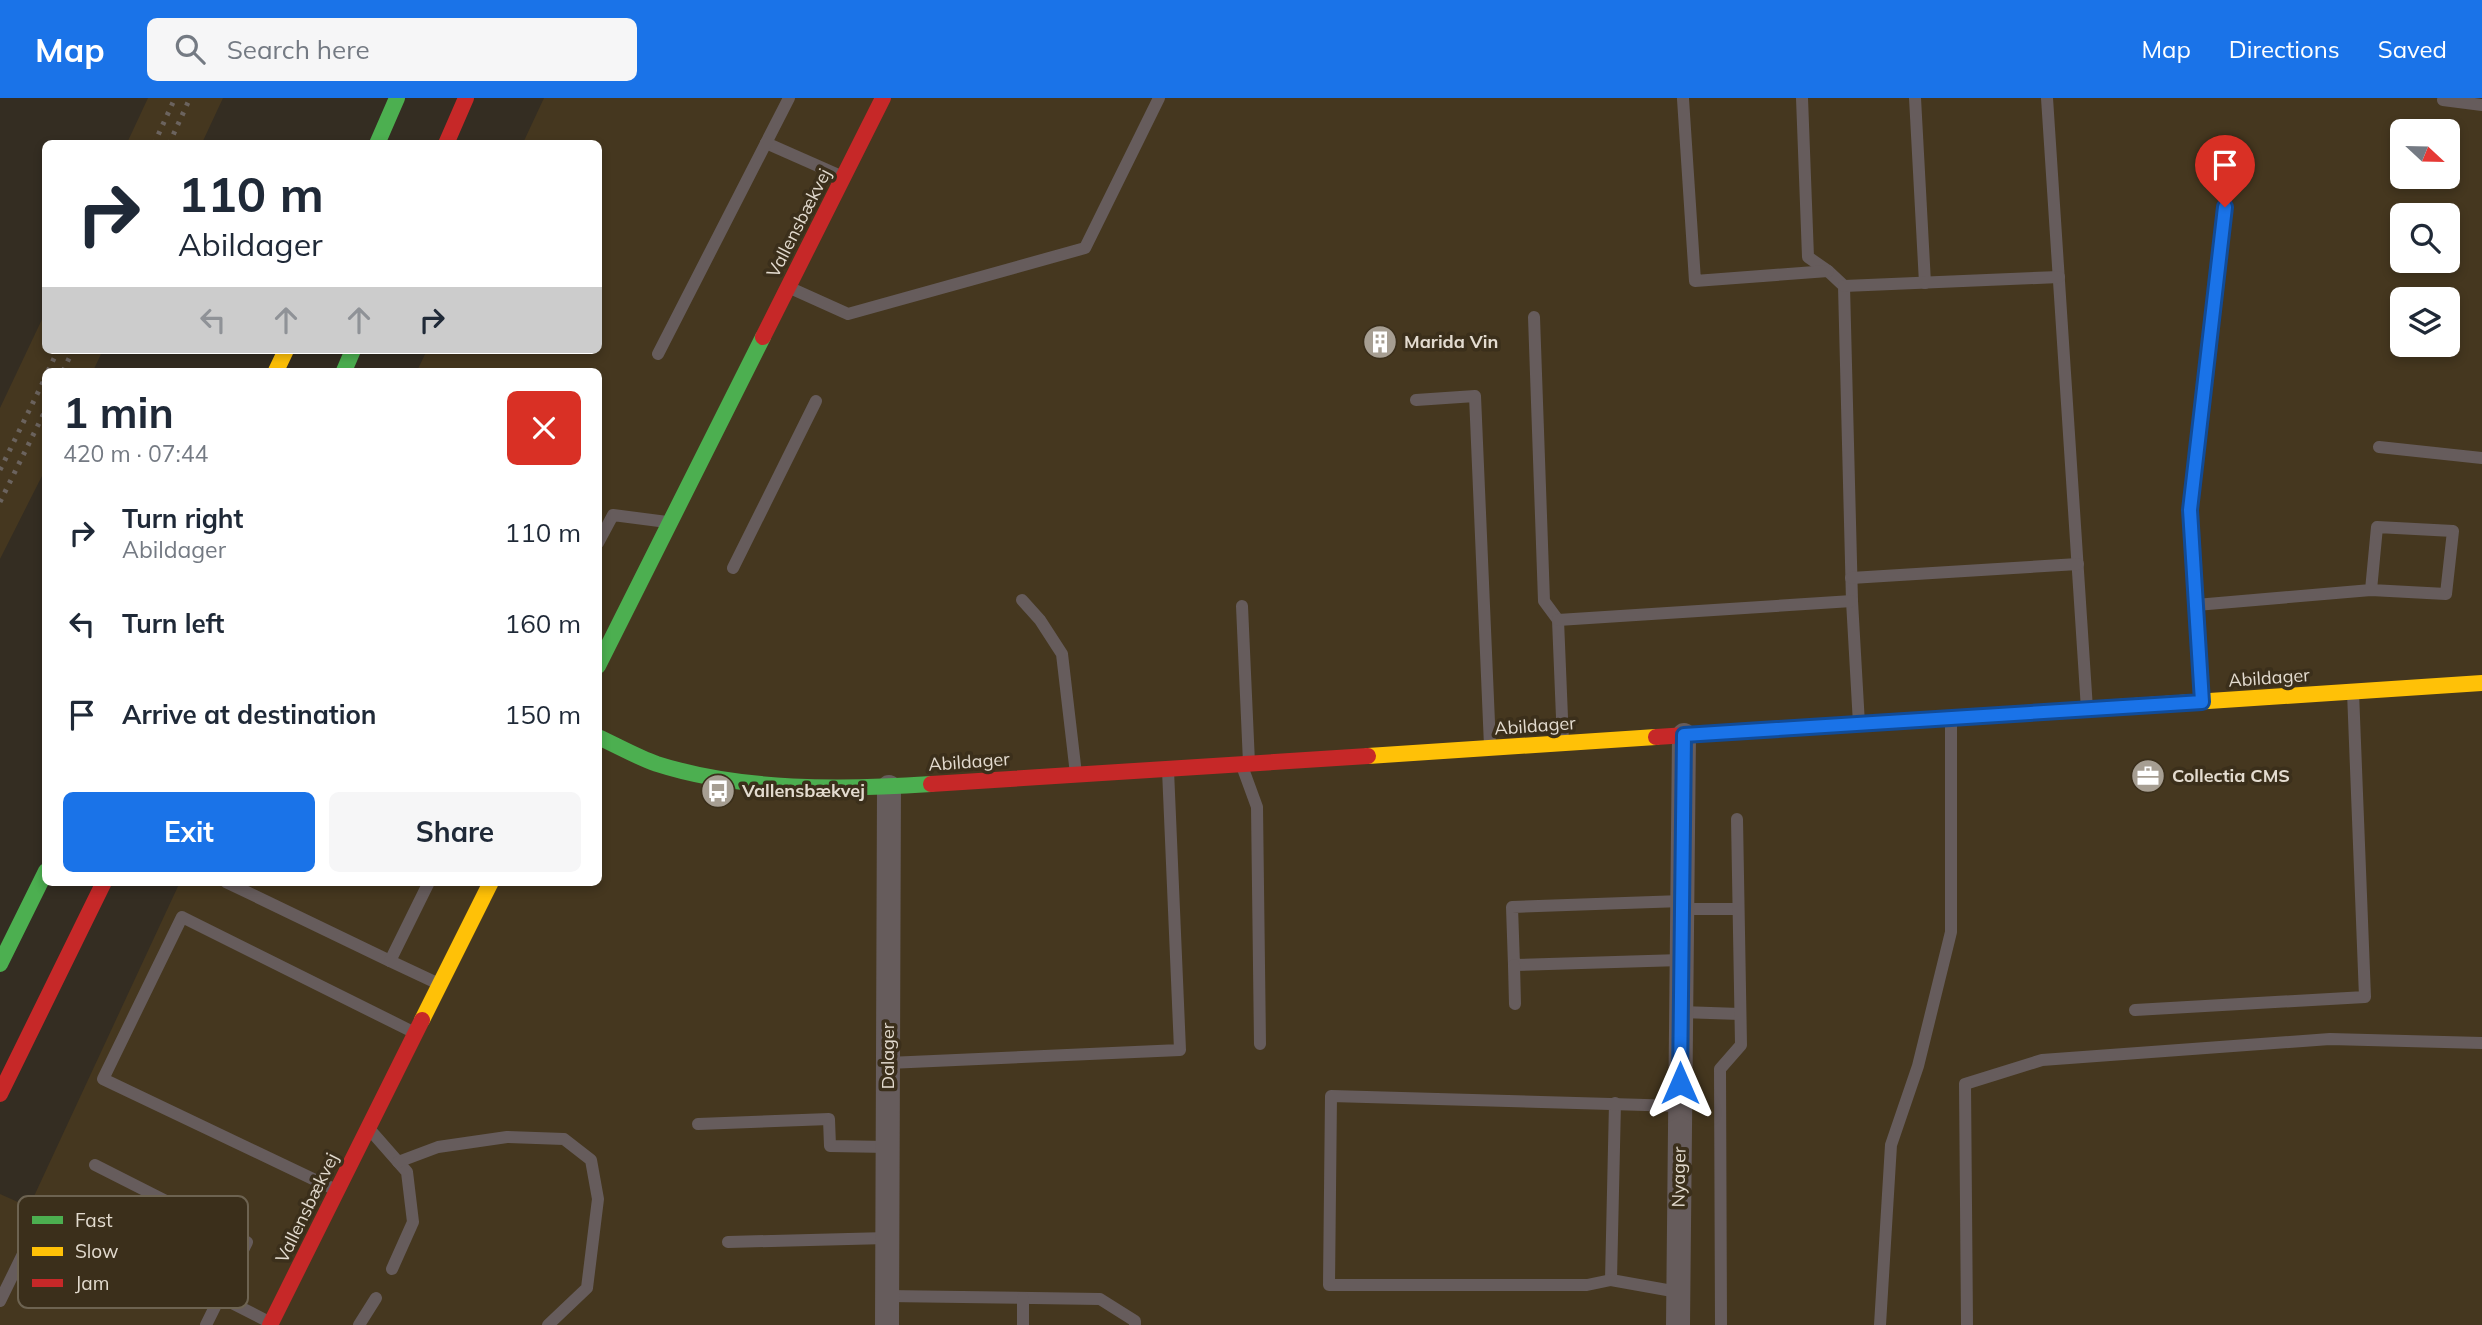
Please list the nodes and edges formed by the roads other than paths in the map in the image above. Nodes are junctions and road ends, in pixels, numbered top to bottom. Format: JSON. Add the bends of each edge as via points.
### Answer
{"nodes":[{"id":1,"x":382,"y":98,"type":"edge"},
{"id":2,"x":397,"y":98,"type":"edge"},
{"id":3,"x":789,"y":98,"type":"edge"},
{"id":4,"x":883,"y":98,"type":"edge"},
{"id":5,"x":1159,"y":98,"type":"edge"},
{"id":6,"x":1802,"y":98,"type":"edge"},
{"id":7,"x":1915,"y":98,"type":"edge"},
{"id":8,"x":2047,"y":98,"type":"edge"},
{"id":9,"x":1683,"y":99,"type":"edge"},
{"id":10,"x":2444,"y":100,"type":"dead end"},
{"id":11,"x":465,"y":102,"type":"edge"},
{"id":12,"x":2482,"y":105,"type":"edge"},
{"id":13,"x":367,"y":140,"type":"edge"},
{"id":14,"x":379,"y":140,"type":"edge"},
{"id":15,"x":448,"y":140,"type":"edge"},
{"id":16,"x":766,"y":143,"type":"junction"},
{"id":17,"x":2222,"y":153,"type":"dead end"},
{"id":18,"x":843,"y":177,"type":"junction"},
{"id":19,"x":1828,"y":271,"type":"junction"},
{"id":20,"x":2059,"y":277,"type":"junction"},
{"id":21,"x":1925,"y":283,"type":"junction"},
{"id":22,"x":1844,"y":286,"type":"junction"},
{"id":23,"x":788,"y":287,"type":"junction"},
{"id":24,"x":1534,"y":317,"type":"dead end"},
{"id":25,"x":658,"y":354,"type":"dead end"},
{"id":26,"x":1416,"y":400,"type":"dead end"},
{"id":27,"x":816,"y":401,"type":"dead end"},
{"id":28,"x":2379,"y":447,"type":"dead end"},
{"id":29,"x":2482,"y":458,"type":"edge"},
{"id":30,"x":670,"y":522,"type":"junction"},
{"id":31,"x":602,"y":535,"type":"edge"},
{"id":32,"x":2078,"y":564,"type":"junction"},
{"id":33,"x":733,"y":568,"type":"dead end"},
{"id":34,"x":1851,"y":578,"type":"junction"},
{"id":35,"x":2371,"y":590,"type":"junction"},
{"id":36,"x":1022,"y":600,"type":"dead end"},
{"id":37,"x":1852,"y":601,"type":"junction"},
{"id":38,"x":2196,"y":605,"type":"junction"},
{"id":39,"x":1242,"y":606,"type":"dead end"},
{"id":40,"x":1558,"y":620,"type":"junction"},
{"id":41,"x":602,"y":658,"type":"edge"},
{"id":42,"x":2482,"y":683,"type":"edge"},
{"id":43,"x":2353,"y":692,"type":"junction"},
{"id":44,"x":2202,"y":702,"type":"junction"},
{"id":45,"x":2087,"y":709,"type":"junction"},
{"id":46,"x":1951,"y":718,"type":"junction"},
{"id":47,"x":1858,"y":724,"type":"junction"},
{"id":48,"x":1684,"y":735,"type":"junction"},
{"id":49,"x":602,"y":739,"type":"edge"},
{"id":50,"x":1563,"y":743,"type":"junction"},
{"id":51,"x":1490,"y":748,"type":"junction"},
{"id":52,"x":1245,"y":764,"type":"junction"},
{"id":53,"x":1167,"y":769,"type":"junction"},
{"id":54,"x":1076,"y":775,"type":"junction"},
{"id":55,"x":889,"y":787,"type":"junction"},
{"id":56,"x":1737,"y":819,"type":"dead end"},
{"id":57,"x":42,"y":879,"type":"edge"},
{"id":58,"x":102,"y":886,"type":"edge"},
{"id":59,"x":234,"y":886,"type":"edge"},
{"id":60,"x":427,"y":886,"type":"edge"},
{"id":61,"x":489,"y":886,"type":"edge"},
{"id":62,"x":1682,"y":905,"type":"junction"},
{"id":63,"x":1737,"y":909,"type":"junction"},
{"id":64,"x":1681,"y":960,"type":"junction"},
{"id":65,"x":390,"y":961,"type":"junction"},
{"id":66,"x":0,"y":964,"type":"edge"},
{"id":67,"x":1514,"y":965,"type":"junction"},
{"id":68,"x":440,"y":985,"type":"junction"},
{"id":69,"x":1515,"y":1004,"type":"dead end"},
{"id":70,"x":2135,"y":1010,"type":"dead end"},
{"id":71,"x":1681,"y":1012,"type":"junction"},
{"id":72,"x":1740,"y":1014,"type":"junction"},
{"id":73,"x":416,"y":1033,"type":"junction"},
{"id":74,"x":2482,"y":1043,"type":"edge"},
{"id":75,"x":1260,"y":1044,"type":"dead end"},
{"id":76,"x":888,"y":1063,"type":"junction"},
{"id":77,"x":0,"y":1094,"type":"edge"},
{"id":78,"x":1615,"y":1103,"type":"junction"},
{"id":79,"x":1680,"y":1106,"type":"junction"},
{"id":80,"x":698,"y":1125,"type":"dead end"},
{"id":81,"x":369,"y":1128,"type":"junction"},
{"id":82,"x":888,"y":1147,"type":"junction"},
{"id":83,"x":398,"y":1162,"type":"junction"},
{"id":84,"x":95,"y":1165,"type":"dead end"},
{"id":85,"x":337,"y":1191,"type":"junction"},
{"id":86,"x":156,"y":1196,"type":"edge"},
{"id":87,"x":887,"y":1238,"type":"junction"},
{"id":88,"x":728,"y":1242,"type":"dead end"},
{"id":89,"x":18,"y":1264,"type":"edge"},
{"id":90,"x":392,"y":1269,"type":"dead end"},
{"id":91,"x":1611,"y":1280,"type":"junction"},
{"id":92,"x":1678,"y":1292,"type":"junction"},
{"id":93,"x":887,"y":1296,"type":"junction"},
{"id":94,"x":376,"y":1298,"type":"dead end"},
{"id":95,"x":1023,"y":1298,"type":"junction"},
{"id":96,"x":0,"y":1301,"type":"edge"},
{"id":97,"x":214,"y":1308,"type":"edge"},
{"id":98,"x":241,"y":1308,"type":"edge"},
{"id":99,"x":271,"y":1324,"type":"edge"},
{"id":100,"x":206,"y":1325,"type":"edge"},
{"id":101,"x":359,"y":1325,"type":"edge"},
{"id":102,"x":548,"y":1325,"type":"edge"},
{"id":103,"x":887,"y":1325,"type":"edge"},
{"id":104,"x":1023,"y":1325,"type":"edge"},
{"id":105,"x":1135,"y":1325,"type":"edge"},
{"id":106,"x":1678,"y":1325,"type":"edge"},
{"id":107,"x":1721,"y":1325,"type":"edge"},
{"id":108,"x":1880,"y":1325,"type":"edge"},
{"id":109,"x":1967,"y":1325,"type":"edge"}],
"edges":[{"from":1,"to":13,"type":"main road"},
{"from":2,"to":14,"type":"main road"},
{"from":3,"to":16,"type":"lane"},
{"from":4,"to":18,"type":"main road","name":"Vallensbækvej"},
{"from":5,"to":23,"type":"lane","via":[[1084,248],[848,314]]},
{"from":6,"to":19,"type":"lane","via":[[1808,257]]},
{"from":7,"to":21,"type":"lane"},
{"from":8,"to":20,"type":"lane"},
{"from":9,"to":19,"type":"lane","via":[[1695,281]]},
{"from":10,"to":12,"type":"lane"},
{"from":11,"to":15,"type":"main road"},
{"from":16,"to":18,"type":"lane"},
{"from":16,"to":25,"type":"lane"},
{"from":17,"to":38,"type":"lane","via":[[2228,179],[2190,510]]},
{"from":18,"to":23,"type":"main road","name":"Vallensbækvej"},
{"from":19,"to":22,"type":"lane"},
{"from":20,"to":21,"type":"lane"},
{"from":20,"to":32,"type":"lane"},
{"from":21,"to":22,"type":"lane"},
{"from":22,"to":34,"type":"lane"},
{"from":23,"to":30,"type":"main road","name":"Vallensbækvej"},
{"from":24,"to":40,"type":"lane","via":[[1545,601]]},
{"from":26,"to":51,"type":"lane","via":[[1475,396]]},
{"from":27,"to":33,"type":"lane"},
{"from":28,"to":29,"type":"lane"},
{"from":30,"to":31,"type":"lane","via":[[612,515]]},
{"from":30,"to":41,"type":"main road","name":"Vallensbækvej"},
{"from":32,"to":34,"type":"lane"},
{"from":32,"to":45,"type":"lane"},
{"from":34,"to":37,"type":"lane"},
{"from":35,"to":35,"type":"lane","via":[[2446,594],[2453,531],[2377,527]]},
{"from":35,"to":38,"type":"lane"},
{"from":36,"to":54,"type":"lane","via":[[1062,654]]},
{"from":37,"to":40,"type":"lane"},
{"from":37,"to":47,"type":"lane"},
{"from":38,"to":44,"type":"lane"},
{"from":39,"to":52,"type":"lane"},
{"from":40,"to":50,"type":"lane"},
{"from":42,"to":43,"type":"main road","name":"Abildager"},
{"from":43,"to":44,"type":"main road","name":"Abildager"},
{"from":43,"to":70,"type":"lane","via":[[2365,997]]},
{"from":44,"to":45,"type":"main road","name":"Abildager"},
{"from":45,"to":46,"type":"main road","name":"Abildager"},
{"from":46,"to":47,"type":"main road","name":"Abildager"},
{"from":46,"to":108,"type":"lane","via":[[1951,932],[1918,1066],[1891,1144]]},
{"from":47,"to":48,"type":"main road","name":"Abildager"},
{"from":48,"to":50,"type":"main road","name":"Abildager"},
{"from":48,"to":62,"type":"street","name":"Nyager"},
{"from":49,"to":55,"type":"main road","name":"Abildager","via":[[656,764],[706,776],[754,783]]},
{"from":50,"to":51,"type":"main road","name":"Abildager"},
{"from":51,"to":52,"type":"main road","name":"Abildager"},
{"from":52,"to":53,"type":"main road","name":"Abildager"},
{"from":52,"to":75,"type":"lane","via":[[1257,807]]},
{"from":53,"to":54,"type":"main road","name":"Abildager"},
{"from":53,"to":76,"type":"lane","via":[[1180,1050]]},
{"from":54,"to":55,"type":"main road","name":"Abildager"},
{"from":55,"to":76,"type":"street","name":"Dalager"},
{"from":56,"to":63,"type":"lane"},
{"from":57,"to":66,"type":"main road"},
{"from":58,"to":77,"type":"main road"},
{"from":59,"to":65,"type":"lane"},
{"from":60,"to":65,"type":"lane"},
{"from":61,"to":68,"type":"main road","name":"Vallensbækvej"},
{"from":62,"to":63,"type":"lane"},
{"from":62,"to":64,"type":"street","name":"Nyager"},
{"from":62,"to":67,"type":"lane","via":[[1512,907]]},
{"from":63,"to":72,"type":"lane"},
{"from":64,"to":67,"type":"lane"},
{"from":64,"to":71,"type":"street","name":"Nyager"},
{"from":65,"to":68,"type":"lane"},
{"from":67,"to":69,"type":"lane"},
{"from":68,"to":73,"type":"main road","name":"Vallensbækvej"},
{"from":71,"to":72,"type":"lane"},
{"from":71,"to":79,"type":"street","name":"Nyager"},
{"from":72,"to":107,"type":"lane","via":[[1741,1045],[1720,1069]]},
{"from":73,"to":81,"type":"main road","name":"Vallensbækvej"},
{"from":73,"to":85,"type":"lane","via":[[182,917],[103,1079]]},
{"from":74,"to":109,"type":"lane","via":[[2330,1039],[2042,1060],[1965,1084]]},
{"from":76,"to":82,"type":"street","name":"Dalager"},
{"from":78,"to":79,"type":"lane"},
{"from":78,"to":91,"type":"lane"},
{"from":78,"to":91,"type":"lane","via":[[1331,1096],[1329,1285],[1587,1285]]},
{"from":79,"to":92,"type":"street","name":"Nyager"},
{"from":80,"to":82,"type":"lane","via":[[829,1119],[830,1146]]},
{"from":81,"to":83,"type":"lane"},
{"from":81,"to":85,"type":"main road","name":"Vallensbækvej"},
{"from":82,"to":87,"type":"street","name":"Dalager"},
{"from":83,"to":90,"type":"lane","via":[[407,1172],[413,1222]]},
{"from":83,"to":102,"type":"lane","via":[[438,1147],[507,1137],[564,1139],[591,1160],[598,1199],[587,1288]]},
{"from":84,"to":86,"type":"lane"},
{"from":85,"to":99,"type":"main road","name":"Vallensbækvej"},
{"from":87,"to":88,"type":"lane"},
{"from":87,"to":93,"type":"street","name":"Dalager"},
{"from":89,"to":96,"type":"lane"},
{"from":91,"to":92,"type":"lane"},
{"from":92,"to":106,"type":"street","name":"Nyager"},
{"from":93,"to":95,"type":"lane"},
{"from":93,"to":103,"type":"street","name":"Dalager"},
{"from":94,"to":101,"type":"lane"},
{"from":95,"to":104,"type":"lane"},
{"from":95,"to":105,"type":"lane","via":[[1100,1299]]},
{"from":97,"to":100,"type":"lane"},
{"from":98,"to":99,"type":"lane"}]}
